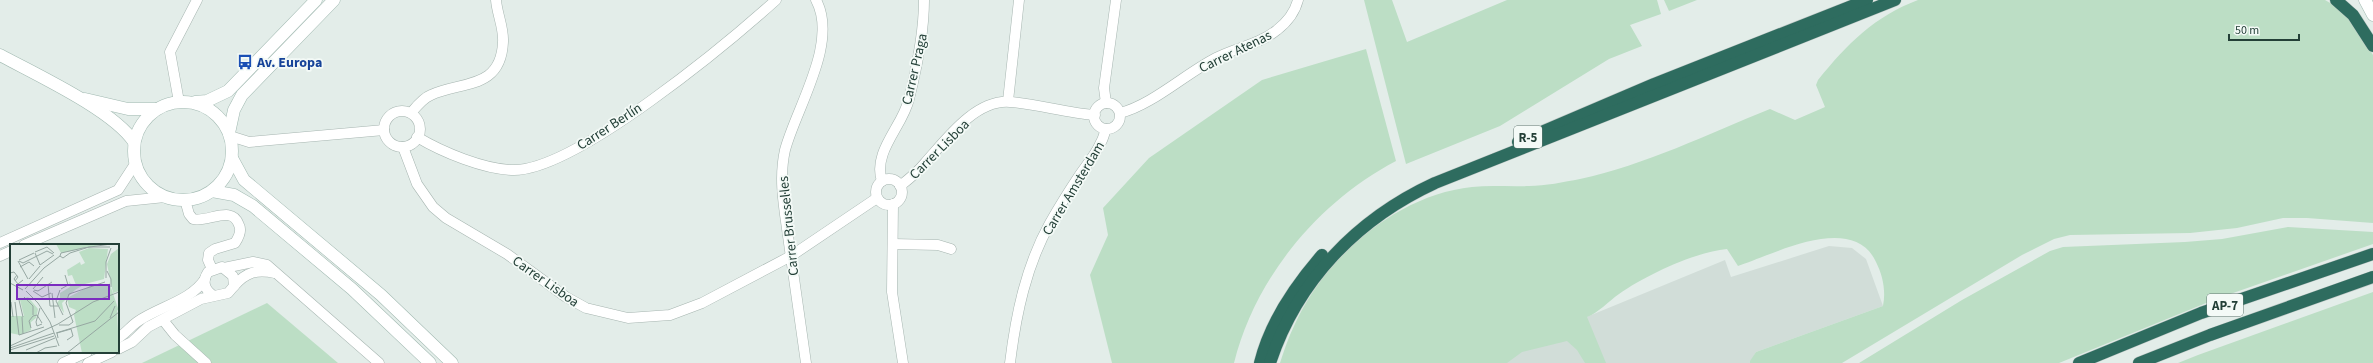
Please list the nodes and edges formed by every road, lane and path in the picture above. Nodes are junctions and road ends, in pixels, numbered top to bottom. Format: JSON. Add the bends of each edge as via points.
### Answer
{"nodes":[{"id":1,"x":197,"y":0,"type":"edge"},
{"id":2,"x":316,"y":0,"type":"edge"},
{"id":3,"x":334,"y":0,"type":"edge"},
{"id":4,"x":496,"y":0,"type":"edge"},
{"id":5,"x":776,"y":0,"type":"edge"},
{"id":6,"x":816,"y":0,"type":"edge"},
{"id":7,"x":924,"y":0,"type":"edge"},
{"id":8,"x":1019,"y":0,"type":"edge"},
{"id":9,"x":1116,"y":0,"type":"edge"},
{"id":10,"x":1298,"y":0,"type":"edge"},
{"id":11,"x":1867,"y":0,"type":"edge"},
{"id":12,"x":1895,"y":0,"type":"edge"},
{"id":13,"x":2336,"y":0,"type":"edge"},
{"id":14,"x":2365,"y":0,"type":"edge"},
{"id":15,"x":2373,"y":15,"type":"edge"},
{"id":16,"x":2373,"y":46,"type":"edge"},
{"id":17,"x":0,"y":54,"type":"edge"},
{"id":18,"x":76,"y":96,"type":"junction"},
{"id":19,"x":179,"y":102,"type":"junction"},
{"id":20,"x":1008,"y":102,"type":"junction"},
{"id":21,"x":192,"y":103,"type":"junction"},
{"id":22,"x":1106,"y":104,"type":"junction"},
{"id":23,"x":158,"y":109,"type":"junction"},
{"id":24,"x":410,"y":113,"type":"junction"},
{"id":25,"x":1120,"y":113,"type":"junction"},
{"id":26,"x":1095,"y":115,"type":"junction"},
{"id":27,"x":1106,"y":129,"type":"junction"},
{"id":28,"x":384,"y":130,"type":"junction"},
{"id":29,"x":229,"y":135,"type":"junction"},
{"id":30,"x":417,"y":137,"type":"junction"},
{"id":31,"x":134,"y":142,"type":"junction"},
{"id":32,"x":403,"y":146,"type":"junction"},
{"id":33,"x":232,"y":158,"type":"junction"},
{"id":34,"x":135,"y":164,"type":"junction"},
{"id":35,"x":882,"y":181,"type":"junction"},
{"id":36,"x":900,"y":186,"type":"junction"},
{"id":37,"x":212,"y":190,"type":"junction"},
{"id":38,"x":165,"y":197,"type":"junction"},
{"id":39,"x":877,"y":198,"type":"junction"},
{"id":40,"x":184,"y":200,"type":"junction"},
{"id":41,"x":893,"y":204,"type":"junction"},
{"id":42,"x":0,"y":243,"type":"edge"},
{"id":43,"x":26,"y":244,"type":"edge"},
{"id":44,"x":893,"y":244,"type":"junction"},
{"id":45,"x":952,"y":249,"type":"dead end"},
{"id":46,"x":10,"y":251,"type":"edge"},
{"id":47,"x":2373,"y":254,"type":"edge"},
{"id":48,"x":0,"y":256,"type":"edge"},
{"id":49,"x":791,"y":256,"type":"junction"},
{"id":50,"x":224,"y":268,"type":"junction"},
{"id":51,"x":212,"y":269,"type":"junction"},
{"id":52,"x":275,"y":273,"type":"junction"},
{"id":53,"x":2373,"y":277,"type":"edge"},
{"id":54,"x":205,"y":279,"type":"junction"},
{"id":55,"x":234,"y":286,"type":"junction"},
{"id":56,"x":214,"y":296,"type":"junction"},
{"id":57,"x":163,"y":320,"type":"junction"},
{"id":58,"x":119,"y":337,"type":"edge"},
{"id":59,"x":119,"y":348,"type":"edge"},
{"id":60,"x":85,"y":353,"type":"edge"},
{"id":61,"x":110,"y":353,"type":"edge"},
{"id":62,"x":63,"y":363,"type":"edge"},
{"id":63,"x":88,"y":363,"type":"edge"},
{"id":64,"x":206,"y":363,"type":"edge"},
{"id":65,"x":379,"y":363,"type":"edge"},
{"id":66,"x":430,"y":363,"type":"edge"},
{"id":67,"x":452,"y":363,"type":"edge"},
{"id":68,"x":806,"y":363,"type":"edge"},
{"id":69,"x":903,"y":363,"type":"edge"},
{"id":70,"x":1010,"y":363,"type":"edge"},
{"id":71,"x":1260,"y":363,"type":"edge"},
{"id":72,"x":1270,"y":363,"type":"edge"},
{"id":73,"x":2079,"y":363,"type":"edge"},
{"id":74,"x":2139,"y":363,"type":"edge"}],
"edges":[{"from":1,"to":19,"type":"street","via":[[170,52]]},
{"from":2,"to":21,"type":"main road","via":[[228,91],[207,101]]},
{"from":3,"to":29,"type":"main road","via":[[242,95],[232,114]]},
{"from":4,"to":24,"type":"street","via":[[503,40],[501,55],[495,68],[486,78],[474,84],[430,95]]},
{"from":5,"to":30,"type":"street","name":"Carrer Berlín","via":[[660,93],[594,137],[544,164],[514,170],[490,167]]},
{"from":6,"to":49,"type":"street","name":"Carrer Brussel·les","via":[[822,27],[819,56],[790,134],[782,165],[782,189]]},
{"from":7,"to":35,"type":"street","name":"Carrer Praga","via":[[924,23],[909,101],[883,155],[880,175]]},
{"from":8,"to":20,"type":"street"},
{"from":9,"to":22,"type":"street","via":[[1104,88]]},
{"from":10,"to":25,"type":"street","name":"Carrer Atenas","via":[[1292,13],[1276,31],[1259,41],[1217,57],[1135,108]]},
{"from":11,"to":71,"type":"highway","number":"R-5","via":[[1647,87],[1426,180],[1390,198],[1347,229],[1308,272],[1273,327]]},
{"from":12,"to":72,"type":"highway","via":[[1435,183],[1394,204],[1347,240],[1321,268],[1284,327]]},
{"from":13,"to":16,"type":"highway","via":[[2353,15]]},
{"from":14,"to":15,"type":"main road"},
{"from":17,"to":18,"type":"main road"},
{"from":18,"to":23,"type":"main road","via":[[128,109]]},
{"from":18,"to":31,"type":"main road","via":[[119,125]]},
{"from":19,"to":21,"type":"main road"},
{"from":19,"to":23,"type":"main road"},
{"from":20,"to":26,"type":"street","name":"Carrer Lisboa"},
{"from":20,"to":36,"type":"street","name":"Carrer Lisboa","via":[[993,105],[966,120],[924,165]]},
{"from":21,"to":29,"type":"main road","via":[[214,113]]},
{"from":22,"to":25,"type":"street","via":[[1114,105]]},
{"from":22,"to":26,"type":"street","via":[[1098,107]]},
{"from":23,"to":31,"type":"main road","via":[[142,123]]},
{"from":24,"to":28,"type":"street","via":[[400,111],[390,115]]},
{"from":24,"to":30,"type":"street","via":[[419,123]]},
{"from":25,"to":27,"type":"street","via":[[1117,124]]},
{"from":26,"to":27,"type":"street","via":[[1099,126]]},
{"from":27,"to":70,"type":"street","name":"Carrer Amsterdam","via":[[1099,149],[1050,224],[1030,269],[1018,310]]},
{"from":28,"to":29,"type":"street","via":[[249,142]]},
{"from":28,"to":32,"type":"street","via":[[389,142]]},
{"from":29,"to":33,"type":"main road"},
{"from":30,"to":32,"type":"street","via":[[412,144]]},
{"from":31,"to":34,"type":"main road"},
{"from":32,"to":49,"type":"street","name":"Carrer Lisboa","via":[[416,184],[433,207],[446,218],[507,254],[566,297],[600,313],[642,318],[684,310]]},
{"from":33,"to":37,"type":"main road","via":[[225,176]]},
{"from":33,"to":67,"type":"main road","via":[[244,180],[381,295]]},
{"from":34,"to":38,"type":"main road","via":[[142,178],[152,189]]},
{"from":34,"to":42,"type":"street","via":[[118,190]]},
{"from":35,"to":36,"type":"street","via":[[893,180]]},
{"from":35,"to":39,"type":"street","via":[[876,190]]},
{"from":36,"to":41,"type":"street","via":[[901,197]]},
{"from":37,"to":40,"type":"main road","via":[[199,198]]},
{"from":37,"to":66,"type":"main road","via":[[234,195],[253,206],[358,294]]},
{"from":38,"to":40,"type":"main road"},
{"from":38,"to":43,"type":"street","via":[[126,200]]},
{"from":39,"to":41,"type":"street","via":[[883,204]]},
{"from":39,"to":49,"type":"street","name":"Carrer Lisboa"},
{"from":40,"to":51,"type":"street","via":[[193,219],[205,220],[227,214],[234,217],[239,225],[240,233],[235,243],[209,253],[208,262]]},
{"from":41,"to":44,"type":"street"},
{"from":44,"to":45,"type":"street","via":[[938,245]]},
{"from":44,"to":69,"type":"street","via":[[892,292]]},
{"from":46,"to":48,"type":"street"},
{"from":47,"to":73,"type":"highway","number":"AP-7","via":[[2201,313]]},
{"from":49,"to":68,"type":"street","name":"Carrer Brussel·les"},
{"from":50,"to":51,"type":"street"},
{"from":50,"to":52,"type":"street","via":[[258,262],[267,265]]},
{"from":50,"to":55,"type":"street","via":[[233,276]]},
{"from":51,"to":54,"type":"street"},
{"from":52,"to":55,"type":"street","via":[[252,272],[244,275]]},
{"from":52,"to":65,"type":"street"},
{"from":53,"to":74,"type":"highway","number":"AP-7"},
{"from":54,"to":56,"type":"street","via":[[207,290]]},
{"from":54,"to":58,"type":"street","via":[[196,289],[137,322]]},
{"from":55,"to":56,"type":"street","via":[[224,296]]},
{"from":56,"to":57,"type":"street","via":[[202,299]]},
{"from":57,"to":59,"type":"street","via":[[148,327],[132,342]]},
{"from":57,"to":64,"type":"street","via":[[175,335]]},
{"from":60,"to":62,"type":"street"},
{"from":61,"to":63,"type":"street"}]}
